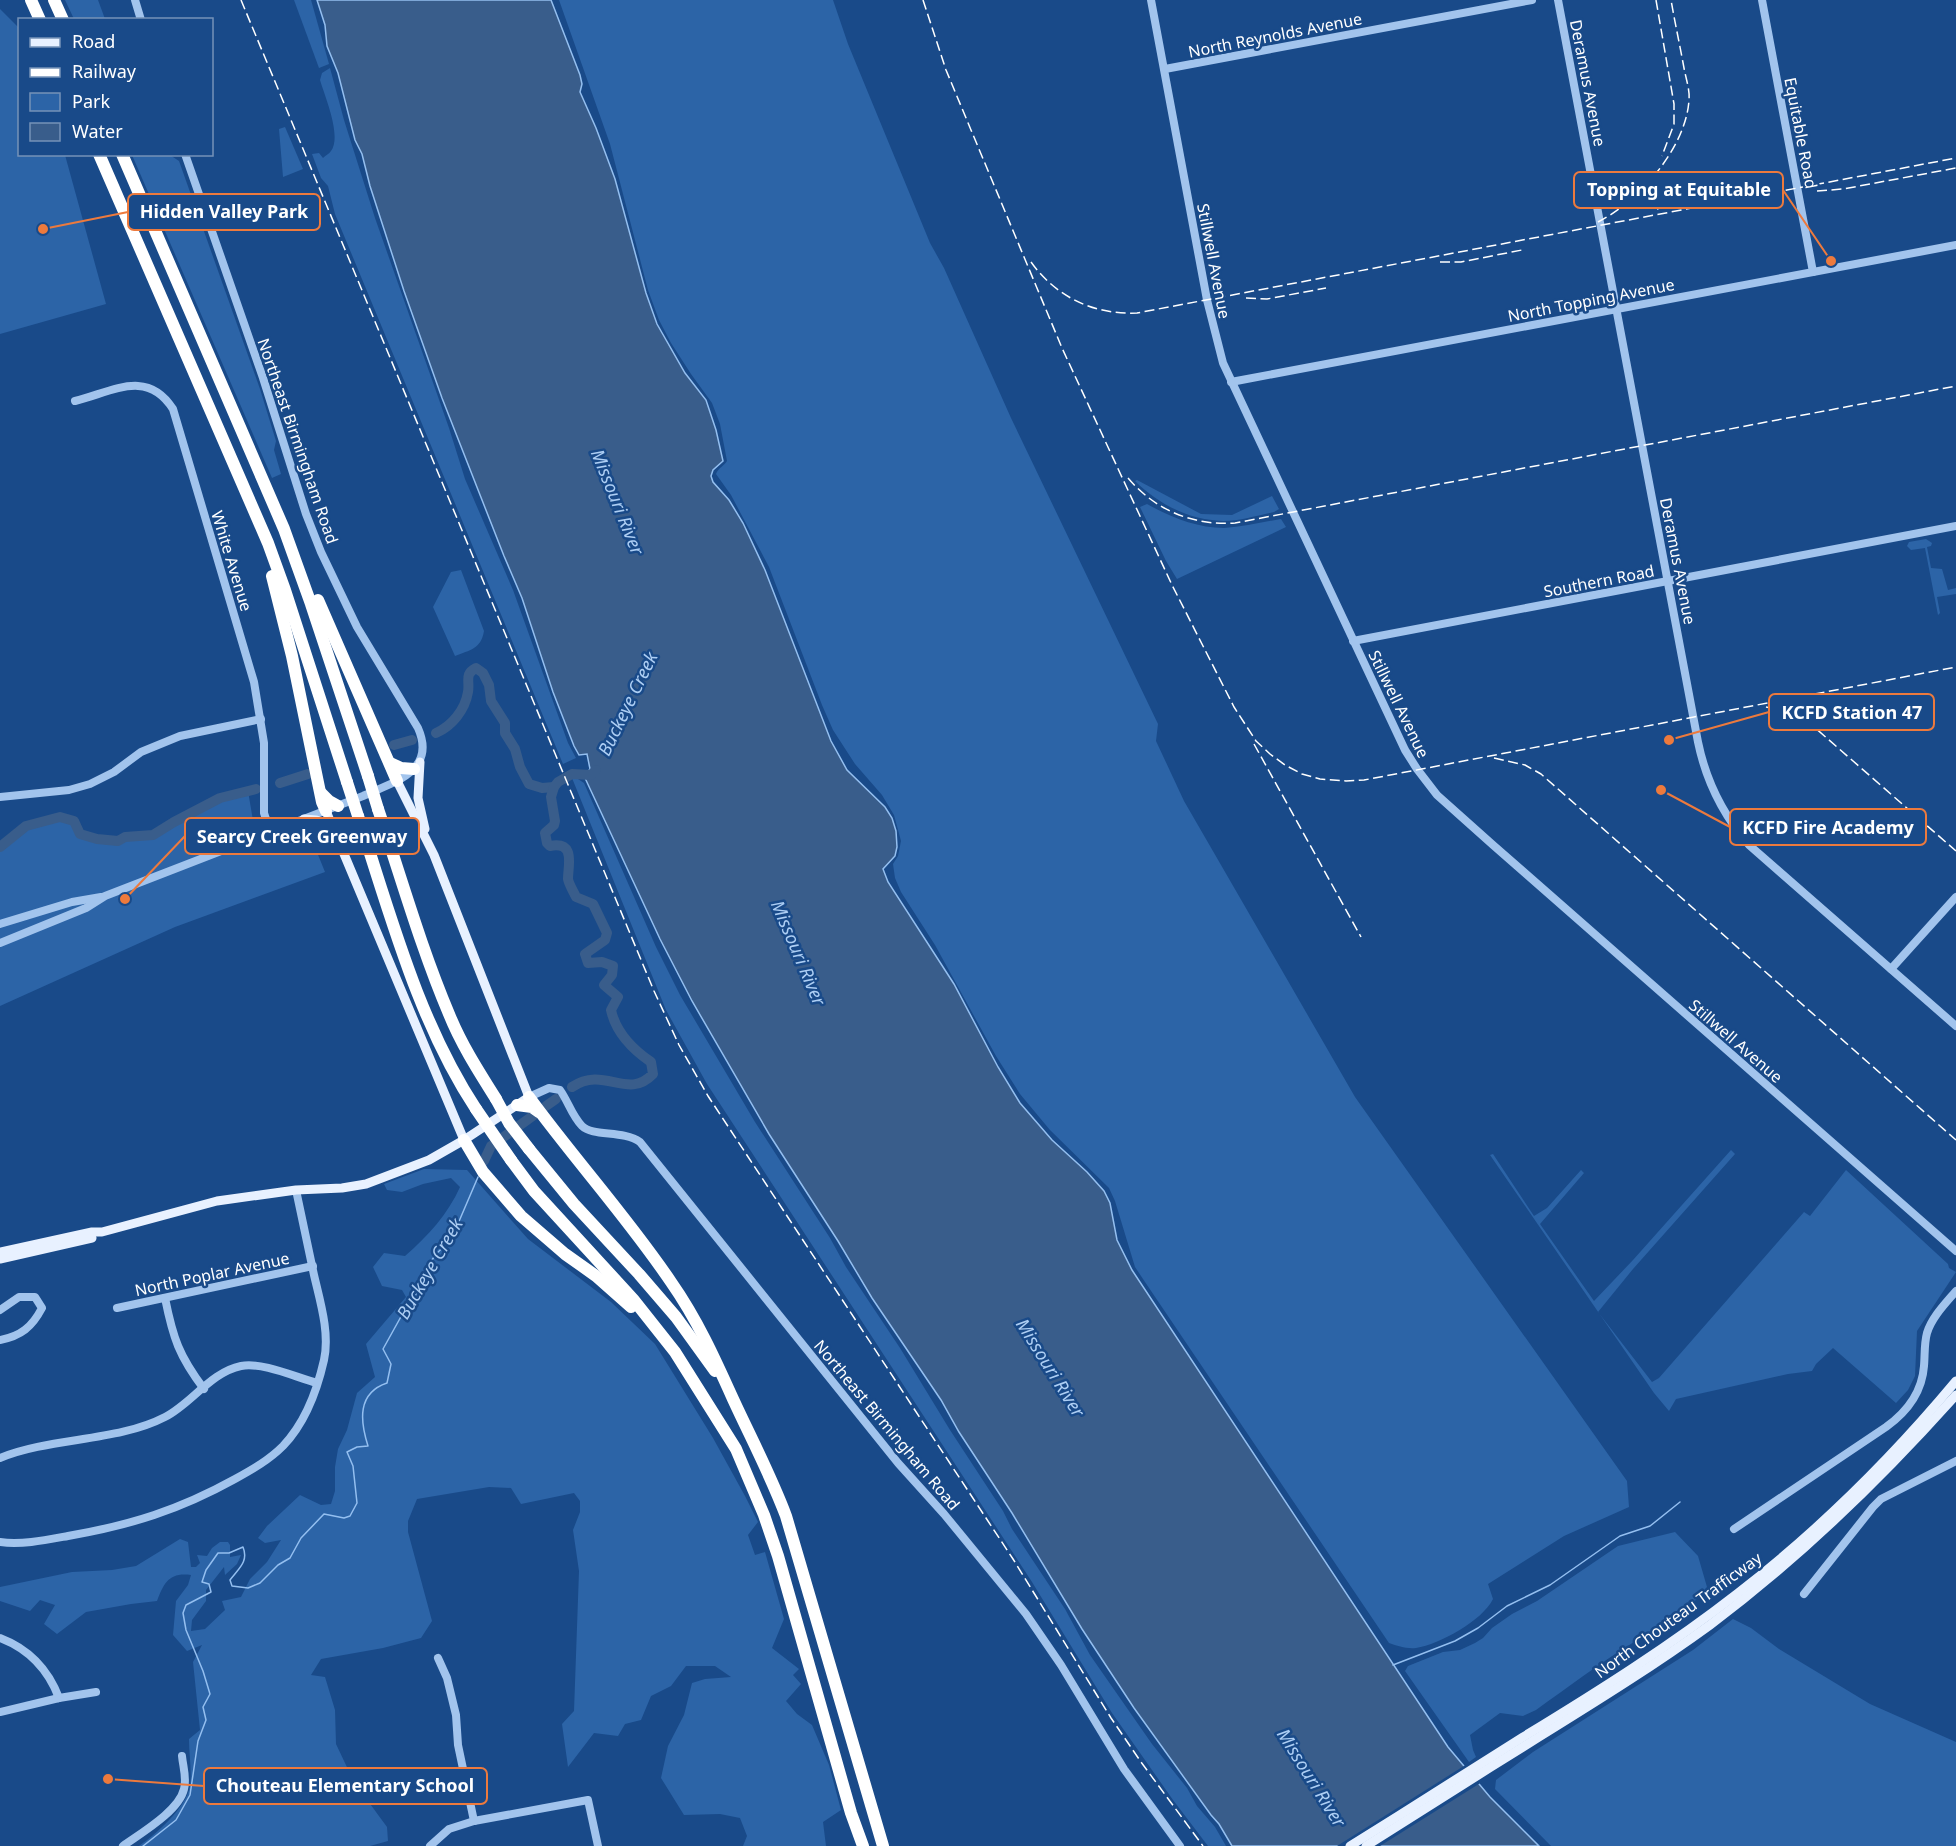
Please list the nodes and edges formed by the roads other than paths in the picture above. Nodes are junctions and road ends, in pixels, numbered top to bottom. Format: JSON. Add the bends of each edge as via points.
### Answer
{"nodes":[{"id":1,"x":31,"y":0,"type":"edge"},
{"id":2,"x":54,"y":0,"type":"edge"},
{"id":3,"x":135,"y":0,"type":"edge"},
{"id":4,"x":1151,"y":0,"type":"edge"},
{"id":5,"x":1532,"y":0,"type":"edge"},
{"id":6,"x":1558,"y":0,"type":"edge"},
{"id":7,"x":1762,"y":0,"type":"edge"},
{"id":8,"x":39,"y":18,"type":"edge"},
{"id":9,"x":62,"y":18,"type":"edge"},
{"id":10,"x":140,"y":18,"type":"edge"},
{"id":11,"x":1166,"y":69,"type":"junction"},
{"id":12,"x":100,"y":156,"type":"edge"},
{"id":13,"x":123,"y":156,"type":"edge"},
{"id":14,"x":186,"y":156,"type":"edge"},
{"id":15,"x":1956,"y":245,"type":"edge"},
{"id":16,"x":1813,"y":272,"type":"junction"},
{"id":17,"x":1617,"y":309,"type":"junction"},
{"id":18,"x":1231,"y":382,"type":"junction"},
{"id":19,"x":75,"y":401,"type":"dead end"},
{"id":20,"x":249,"y":497,"type":"junction"},
{"id":21,"x":1956,"y":526,"type":"edge"},
{"id":22,"x":295,"y":557,"type":"junction"},
{"id":23,"x":1668,"y":581,"type":"junction"},
{"id":24,"x":1353,"y":641,"type":"junction"},
{"id":25,"x":261,"y":719,"type":"junction"},
{"id":26,"x":390,"y":763,"type":"junction"},
{"id":27,"x":417,"y":766,"type":"junction"},
{"id":28,"x":397,"y":781,"type":"junction"},
{"id":29,"x":0,"y":797,"type":"edge"},
{"id":30,"x":332,"y":808,"type":"junction"},
{"id":31,"x":304,"y":819,"type":"junction"},
{"id":32,"x":333,"y":827,"type":"junction"},
{"id":33,"x":270,"y":831,"type":"junction"},
{"id":34,"x":428,"y":840,"type":"junction"},
{"id":35,"x":105,"y":896,"type":"junction"},
{"id":36,"x":1956,"y":897,"type":"edge"},
{"id":37,"x":0,"y":924,"type":"edge"},
{"id":38,"x":0,"y":943,"type":"edge"},
{"id":39,"x":1891,"y":969,"type":"junction"},
{"id":40,"x":1956,"y":1026,"type":"edge"},
{"id":41,"x":529,"y":1097,"type":"junction"},
{"id":42,"x":517,"y":1105,"type":"junction"},
{"id":43,"x":540,"y":1112,"type":"junction"},
{"id":44,"x":464,"y":1140,"type":"junction"},
{"id":45,"x":296,"y":1190,"type":"junction"},
{"id":46,"x":102,"y":1232,"type":"junction"},
{"id":47,"x":1956,"y":1251,"type":"edge"},
{"id":48,"x":0,"y":1252,"type":"edge"},
{"id":49,"x":0,"y":1259,"type":"edge"},
{"id":50,"x":312,"y":1266,"type":"junction"},
{"id":51,"x":1956,"y":1291,"type":"edge"},
{"id":52,"x":165,"y":1298,"type":"junction"},
{"id":53,"x":117,"y":1308,"type":"dead end"},
{"id":54,"x":0,"y":1310,"type":"edge"},
{"id":55,"x":0,"y":1340,"type":"edge"},
{"id":56,"x":675,"y":1352,"type":"junction"},
{"id":57,"x":1956,"y":1381,"type":"edge"},
{"id":58,"x":317,"y":1383,"type":"junction"},
{"id":59,"x":204,"y":1389,"type":"junction"},
{"id":60,"x":1956,"y":1395,"type":"edge"},
{"id":61,"x":734,"y":1400,"type":"junction"},
{"id":62,"x":0,"y":1458,"type":"edge"},
{"id":63,"x":1956,"y":1461,"type":"edge"},
{"id":64,"x":1734,"y":1529,"type":"dead end"},
{"id":65,"x":0,"y":1542,"type":"edge"},
{"id":66,"x":1791,"y":1555,"type":"junction"},
{"id":67,"x":1804,"y":1594,"type":"dead end"},
{"id":68,"x":0,"y":1638,"type":"edge"},
{"id":69,"x":438,"y":1658,"type":"dead end"},
{"id":70,"x":96,"y":1692,"type":"dead end"},
{"id":71,"x":59,"y":1698,"type":"junction"},
{"id":72,"x":0,"y":1712,"type":"edge"},
{"id":73,"x":182,"y":1756,"type":"dead end"},
{"id":74,"x":872,"y":1803,"type":"junction"},
{"id":75,"x":851,"y":1813,"type":"junction"},
{"id":76,"x":474,"y":1821,"type":"junction"},
{"id":77,"x":123,"y":1846,"type":"edge"},
{"id":78,"x":430,"y":1846,"type":"edge"},
{"id":79,"x":598,"y":1846,"type":"edge"},
{"id":80,"x":858,"y":1846,"type":"edge"},
{"id":81,"x":863,"y":1846,"type":"edge"},
{"id":82,"x":883,"y":1846,"type":"edge"},
{"id":83,"x":892,"y":1846,"type":"edge"},
{"id":84,"x":1180,"y":1846,"type":"edge"},
{"id":85,"x":1350,"y":1846,"type":"edge"},
{"id":86,"x":1366,"y":1846,"type":"edge"}],
"edges":[{"from":1,"to":8,"type":"highway"},
{"from":2,"to":9,"type":"highway"},
{"from":3,"to":10,"type":"street"},
{"from":4,"to":11,"type":"street","name":"Stillwell Avenue"},
{"from":5,"to":11,"type":"street","name":"North Reynolds Avenue"},
{"from":6,"to":17,"type":"street","name":"Deramus Avenue"},
{"from":7,"to":16,"type":"street","name":"Equitable Road"},
{"from":11,"to":18,"type":"street","name":"Stillwell Avenue","via":[[1207,300]]},
{"from":12,"to":20,"type":"highway"},
{"from":13,"to":22,"type":"highway"},
{"from":14,"to":27,"type":"street","name":"Northeast Birmingham Road","via":[[306,514],[357,627],[418,728],[423,752]]},
{"from":15,"to":16,"type":"street","name":"North Topping Avenue"},
{"from":16,"to":17,"type":"street","name":"North Topping Avenue"},
{"from":17,"to":18,"type":"street","name":"North Topping Avenue"},
{"from":17,"to":23,"type":"street","name":"Deramus Avenue"},
{"from":18,"to":24,"type":"street","name":"Stillwell Avenue"},
{"from":19,"to":25,"type":"street","name":"White Avenue","via":[[135,385],[161,393],[173,409],[246,652]]},
{"from":20,"to":30,"type":"highway","via":[[283,615],[321,792]]},
{"from":20,"to":56,"type":"highway","bridge":true,"via":[[285,590],[413,982],[441,1045],[476,1109],[534,1191],[633,1299]]},
{"from":21,"to":23,"type":"street","name":"Southern Road"},
{"from":22,"to":26,"type":"highway","via":[[306,573]]},
{"from":22,"to":61,"type":"highway","bridge":true,"via":[[412,913],[467,1053],[529,1149],[676,1317]]},
{"from":23,"to":24,"type":"street","name":"Southern Road"},
{"from":23,"to":39,"type":"street","name":"Deramus Avenue","via":[[1702,759],[1721,807],[1757,852]]},
{"from":24,"to":47,"type":"street","name":"Stillwell Avenue","via":[[1405,750],[1437,795]]},
{"from":25,"to":29,"type":"street","via":[[167,740],[78,788]]},
{"from":25,"to":33,"type":"street","name":"White Avenue","via":[[264,813]]},
{"from":26,"to":27,"type":"highway","via":[[401,768]]},
{"from":26,"to":28,"type":"highway"},
{"from":27,"to":28,"type":"street"},
{"from":27,"to":34,"type":"main road","via":[[418,798]]},
{"from":28,"to":30,"type":"street"},
{"from":28,"to":34,"type":"main road"},
{"from":30,"to":31,"type":"street"},
{"from":30,"to":32,"type":"main road"},
{"from":31,"to":32,"type":"main road"},
{"from":31,"to":33,"type":"street"},
{"from":32,"to":44,"type":"main road"},
{"from":33,"to":35,"type":"street"},
{"from":34,"to":41,"type":"main road"},
{"from":35,"to":37,"type":"street"},
{"from":35,"to":38,"type":"street","via":[[86,908]]},
{"from":36,"to":39,"type":"street"},
{"from":39,"to":40,"type":"street","name":"Deramus Avenue"},
{"from":41,"to":42,"type":"main road"},
{"from":41,"to":43,"type":"highway"},
{"from":41,"to":84,"type":"street","name":"Northeast Birmingham Road","via":[[549,1088],[560,1090],[587,1130],[623,1134],[640,1142],[891,1454],[1026,1614],[1124,1769]]},
{"from":42,"to":43,"type":"highway"},
{"from":42,"to":44,"type":"main road"},
{"from":43,"to":61,"type":"highway","via":[[673,1284]]},
{"from":44,"to":45,"type":"main road","via":[[429,1160],[366,1184]]},
{"from":44,"to":56,"type":"highway","via":[[483,1172],[521,1216],[625,1301]]},
{"from":45,"to":46,"type":"main road","via":[[217,1201]]},
{"from":45,"to":50,"type":"street"},
{"from":46,"to":48,"type":"main road"},
{"from":46,"to":49,"type":"main road","via":[[93,1238]]},
{"from":50,"to":52,"type":"street","name":"North Poplar Avenue"},
{"from":50,"to":58,"type":"street","via":[[325,1332],[324,1359]]},
{"from":51,"to":64,"type":"street","via":[[1930,1326],[1921,1383],[1905,1411]]},
{"from":52,"to":53,"type":"street","name":"North Poplar Avenue"},
{"from":52,"to":59,"type":"street","via":[[176,1344]]},
{"from":54,"to":55,"type":"street","via":[[19,1297],[35,1297],[42,1308],[34,1324]]},
{"from":56,"to":75,"type":"highway","via":[[736,1449],[764,1515]]},
{"from":57,"to":66,"type":"main road","name":"North Chouteau Trafficway","via":[[1863,1484]]},
{"from":58,"to":59,"type":"street","via":[[250,1365],[228,1371]]},
{"from":58,"to":65,"type":"street","via":[[309,1409],[284,1445],[254,1469],[202,1497],[165,1513],[115,1526],[26,1542]]},
{"from":59,"to":62,"type":"street","via":[[168,1416],[146,1426]]},
{"from":60,"to":66,"type":"main road","name":"North Chouteau Trafficway","via":[[1867,1490]]},
{"from":61,"to":74,"type":"highway","via":[[793,1534]]},
{"from":63,"to":67,"type":"street","via":[[1881,1499]]},
{"from":66,"to":85,"type":"main road","name":"North Chouteau Trafficway","via":[[1649,1657]]},
{"from":66,"to":86,"type":"main road","name":"North Chouteau Trafficway","via":[[1665,1657]]},
{"from":68,"to":71,"type":"street","via":[[24,1649],[38,1662]]},
{"from":69,"to":76,"type":"street","via":[[456,1714],[458,1745]]},
{"from":70,"to":71,"type":"street"},
{"from":71,"to":72,"type":"street"},
{"from":73,"to":77,"type":"street","via":[[185,1781],[181,1798]]},
{"from":74,"to":82,"type":"highway"},
{"from":74,"to":83,"type":"highway"},
{"from":75,"to":80,"type":"highway"},
{"from":75,"to":81,"type":"highway"},
{"from":76,"to":78,"type":"street","via":[[449,1829]]},
{"from":76,"to":79,"type":"street","via":[[588,1800]]}]}
